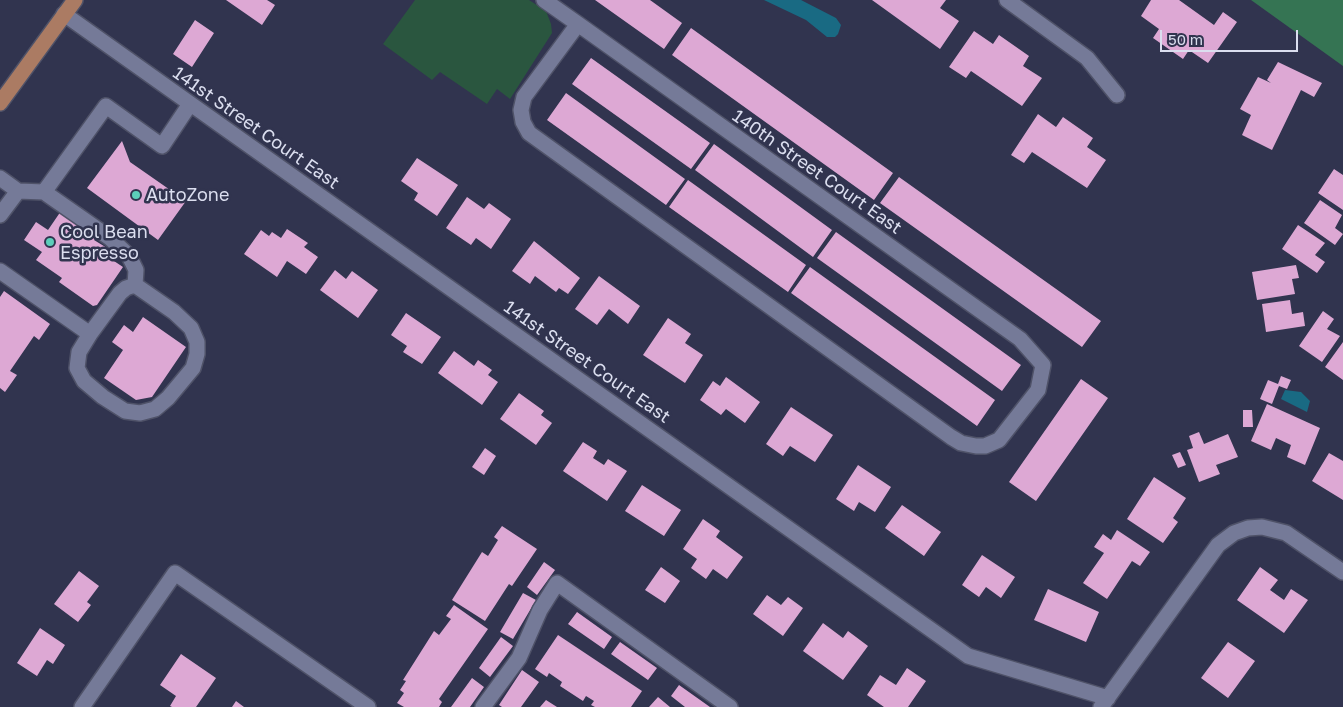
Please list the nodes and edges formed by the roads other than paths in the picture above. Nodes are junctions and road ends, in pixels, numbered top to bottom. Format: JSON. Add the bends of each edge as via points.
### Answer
{"nodes":[{"id":1,"x":75,"y":0,"type":"edge"},
{"id":2,"x":544,"y":0,"type":"edge"},
{"id":3,"x":1007,"y":0,"type":"edge"},
{"id":4,"x":64,"y":14,"type":"junction"},
{"id":5,"x":578,"y":24,"type":"junction"},
{"id":6,"x":1117,"y":95,"type":"dead end"},
{"id":7,"x":1,"y":101,"type":"edge"},
{"id":8,"x":190,"y":104,"type":"junction"},
{"id":9,"x":0,"y":178,"type":"edge"},
{"id":10,"x":18,"y":190,"type":"junction"},
{"id":11,"x":44,"y":192,"type":"junction"},
{"id":12,"x":0,"y":214,"type":"edge"},
{"id":13,"x":0,"y":271,"type":"edge"},
{"id":14,"x":135,"y":285,"type":"junction"},
{"id":15,"x":90,"y":334,"type":"junction"},
{"id":16,"x":1343,"y":572,"type":"edge"},
{"id":17,"x":1104,"y":702,"type":"edge"},
{"id":18,"x":89,"y":705,"type":"edge"},
{"id":19,"x":368,"y":707,"type":"edge"},
{"id":20,"x":483,"y":707,"type":"edge"},
{"id":21,"x":730,"y":707,"type":"edge"}],
"edges":[{"from":1,"to":4,"type":"main road"},
{"from":2,"to":5,"type":"street","name":"140th Street Court East"},
{"from":3,"to":6,"type":"street","via":[[1087,58]]},
{"from":4,"to":7,"type":"main road"},
{"from":4,"to":8,"type":"street","name":"141st Street Court East"},
{"from":5,"to":5,"type":"street","name":"140th Street Court East","via":[[1020,339],[1043,365],[1038,390],[999,440],[985,446],[962,443],[529,133],[521,110],[524,97]]},
{"from":8,"to":11,"type":"street","via":[[162,146],[106,106]]},
{"from":8,"to":17,"type":"street","name":"141st Street Court East","via":[[968,656]]},
{"from":9,"to":10,"type":"street"},
{"from":10,"to":11,"type":"street"},
{"from":10,"to":12,"type":"street"},
{"from":11,"to":14,"type":"street","via":[[110,238],[129,256],[136,270]]},
{"from":13,"to":15,"type":"street"},
{"from":14,"to":15,"type":"street","via":[[120,293]]},
{"from":14,"to":15,"type":"street","via":[[191,328],[197,342],[197,354],[193,368],[182,384],[155,409],[140,413],[125,411],[84,381],[77,368],[79,352]]},
{"from":16,"to":17,"type":"street","via":[[1286,532],[1252,528],[1234,533],[1218,545]]},
{"from":18,"to":19,"type":"street","via":[[176,573]]},
{"from":20,"to":21,"type":"street","via":[[519,658],[540,610],[557,583]]}]}
